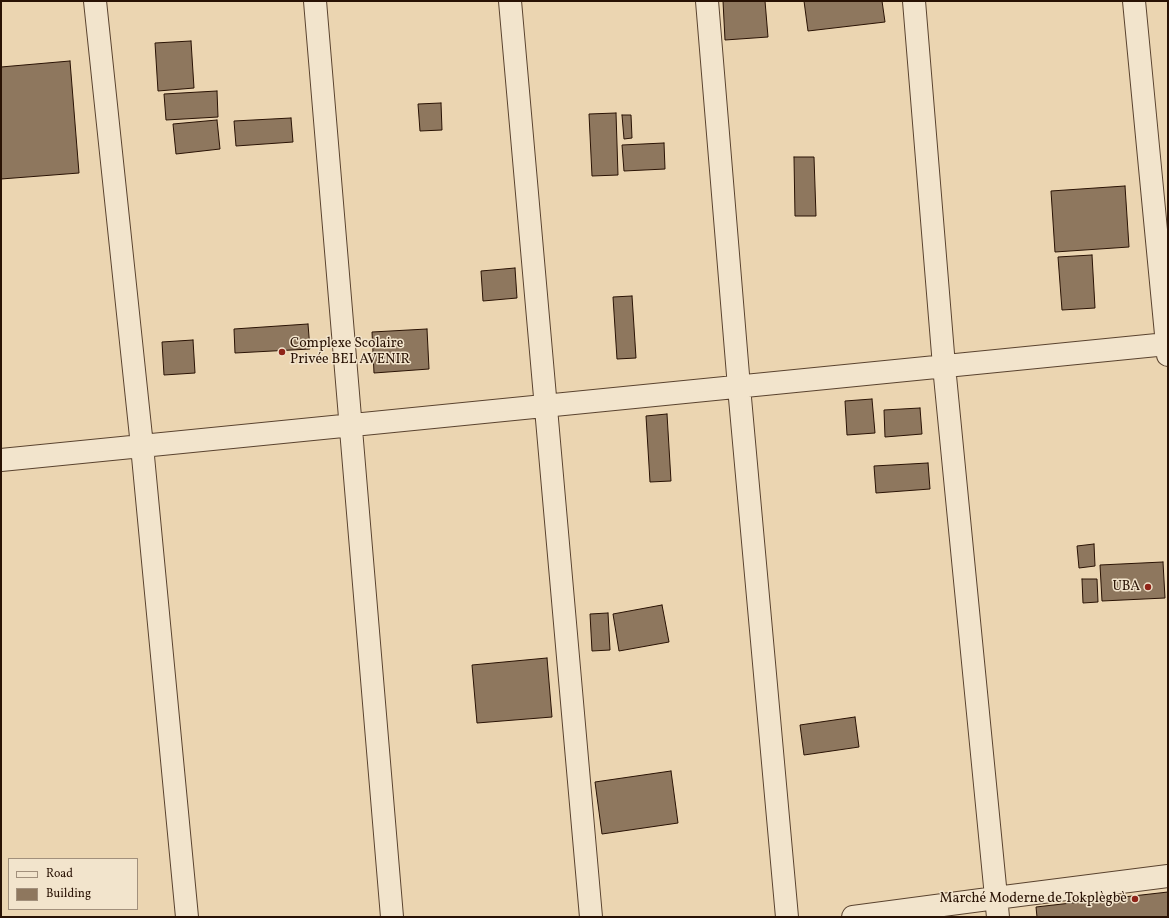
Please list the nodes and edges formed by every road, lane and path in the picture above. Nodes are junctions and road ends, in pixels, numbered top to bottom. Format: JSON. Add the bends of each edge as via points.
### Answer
{"nodes":[{"id":1,"x":95,"y":1,"type":"edge"},
{"id":2,"x":315,"y":1,"type":"edge"},
{"id":3,"x":510,"y":1,"type":"edge"},
{"id":4,"x":707,"y":1,"type":"edge"},
{"id":5,"x":914,"y":1,"type":"edge"},
{"id":6,"x":1134,"y":1,"type":"edge"},
{"id":7,"x":1167,"y":350,"type":"edge"},
{"id":8,"x":944,"y":366,"type":"junction"},
{"id":9,"x":739,"y":387,"type":"junction"},
{"id":10,"x":546,"y":406,"type":"junction"},
{"id":11,"x":351,"y":425,"type":"junction"},
{"id":12,"x":142,"y":446,"type":"junction"},
{"id":13,"x":1,"y":460,"type":"edge"},
{"id":14,"x":1168,"y":876,"type":"edge"},
{"id":15,"x":997,"y":907,"type":"edge"},
{"id":16,"x":187,"y":917,"type":"edge"},
{"id":17,"x":392,"y":917,"type":"edge"},
{"id":18,"x":591,"y":917,"type":"edge"},
{"id":19,"x":787,"y":917,"type":"edge"},
{"id":20,"x":854,"y":917,"type":"edge"}],
"edges":[{"from":1,"to":12,"type":"street"},
{"from":2,"to":11,"type":"street"},
{"from":3,"to":10,"type":"street"},
{"from":4,"to":9,"type":"street"},
{"from":5,"to":8,"type":"street"},
{"from":6,"to":7,"type":"street"},
{"from":7,"to":8,"type":"street"},
{"from":8,"to":9,"type":"street"},
{"from":8,"to":15,"type":"street"},
{"from":9,"to":10,"type":"street"},
{"from":9,"to":19,"type":"street"},
{"from":10,"to":11,"type":"street"},
{"from":10,"to":18,"type":"street"},
{"from":11,"to":12,"type":"street"},
{"from":11,"to":17,"type":"street"},
{"from":12,"to":13,"type":"street"},
{"from":12,"to":16,"type":"street"},
{"from":14,"to":15,"type":"street"},
{"from":15,"to":20,"type":"street"}]}
